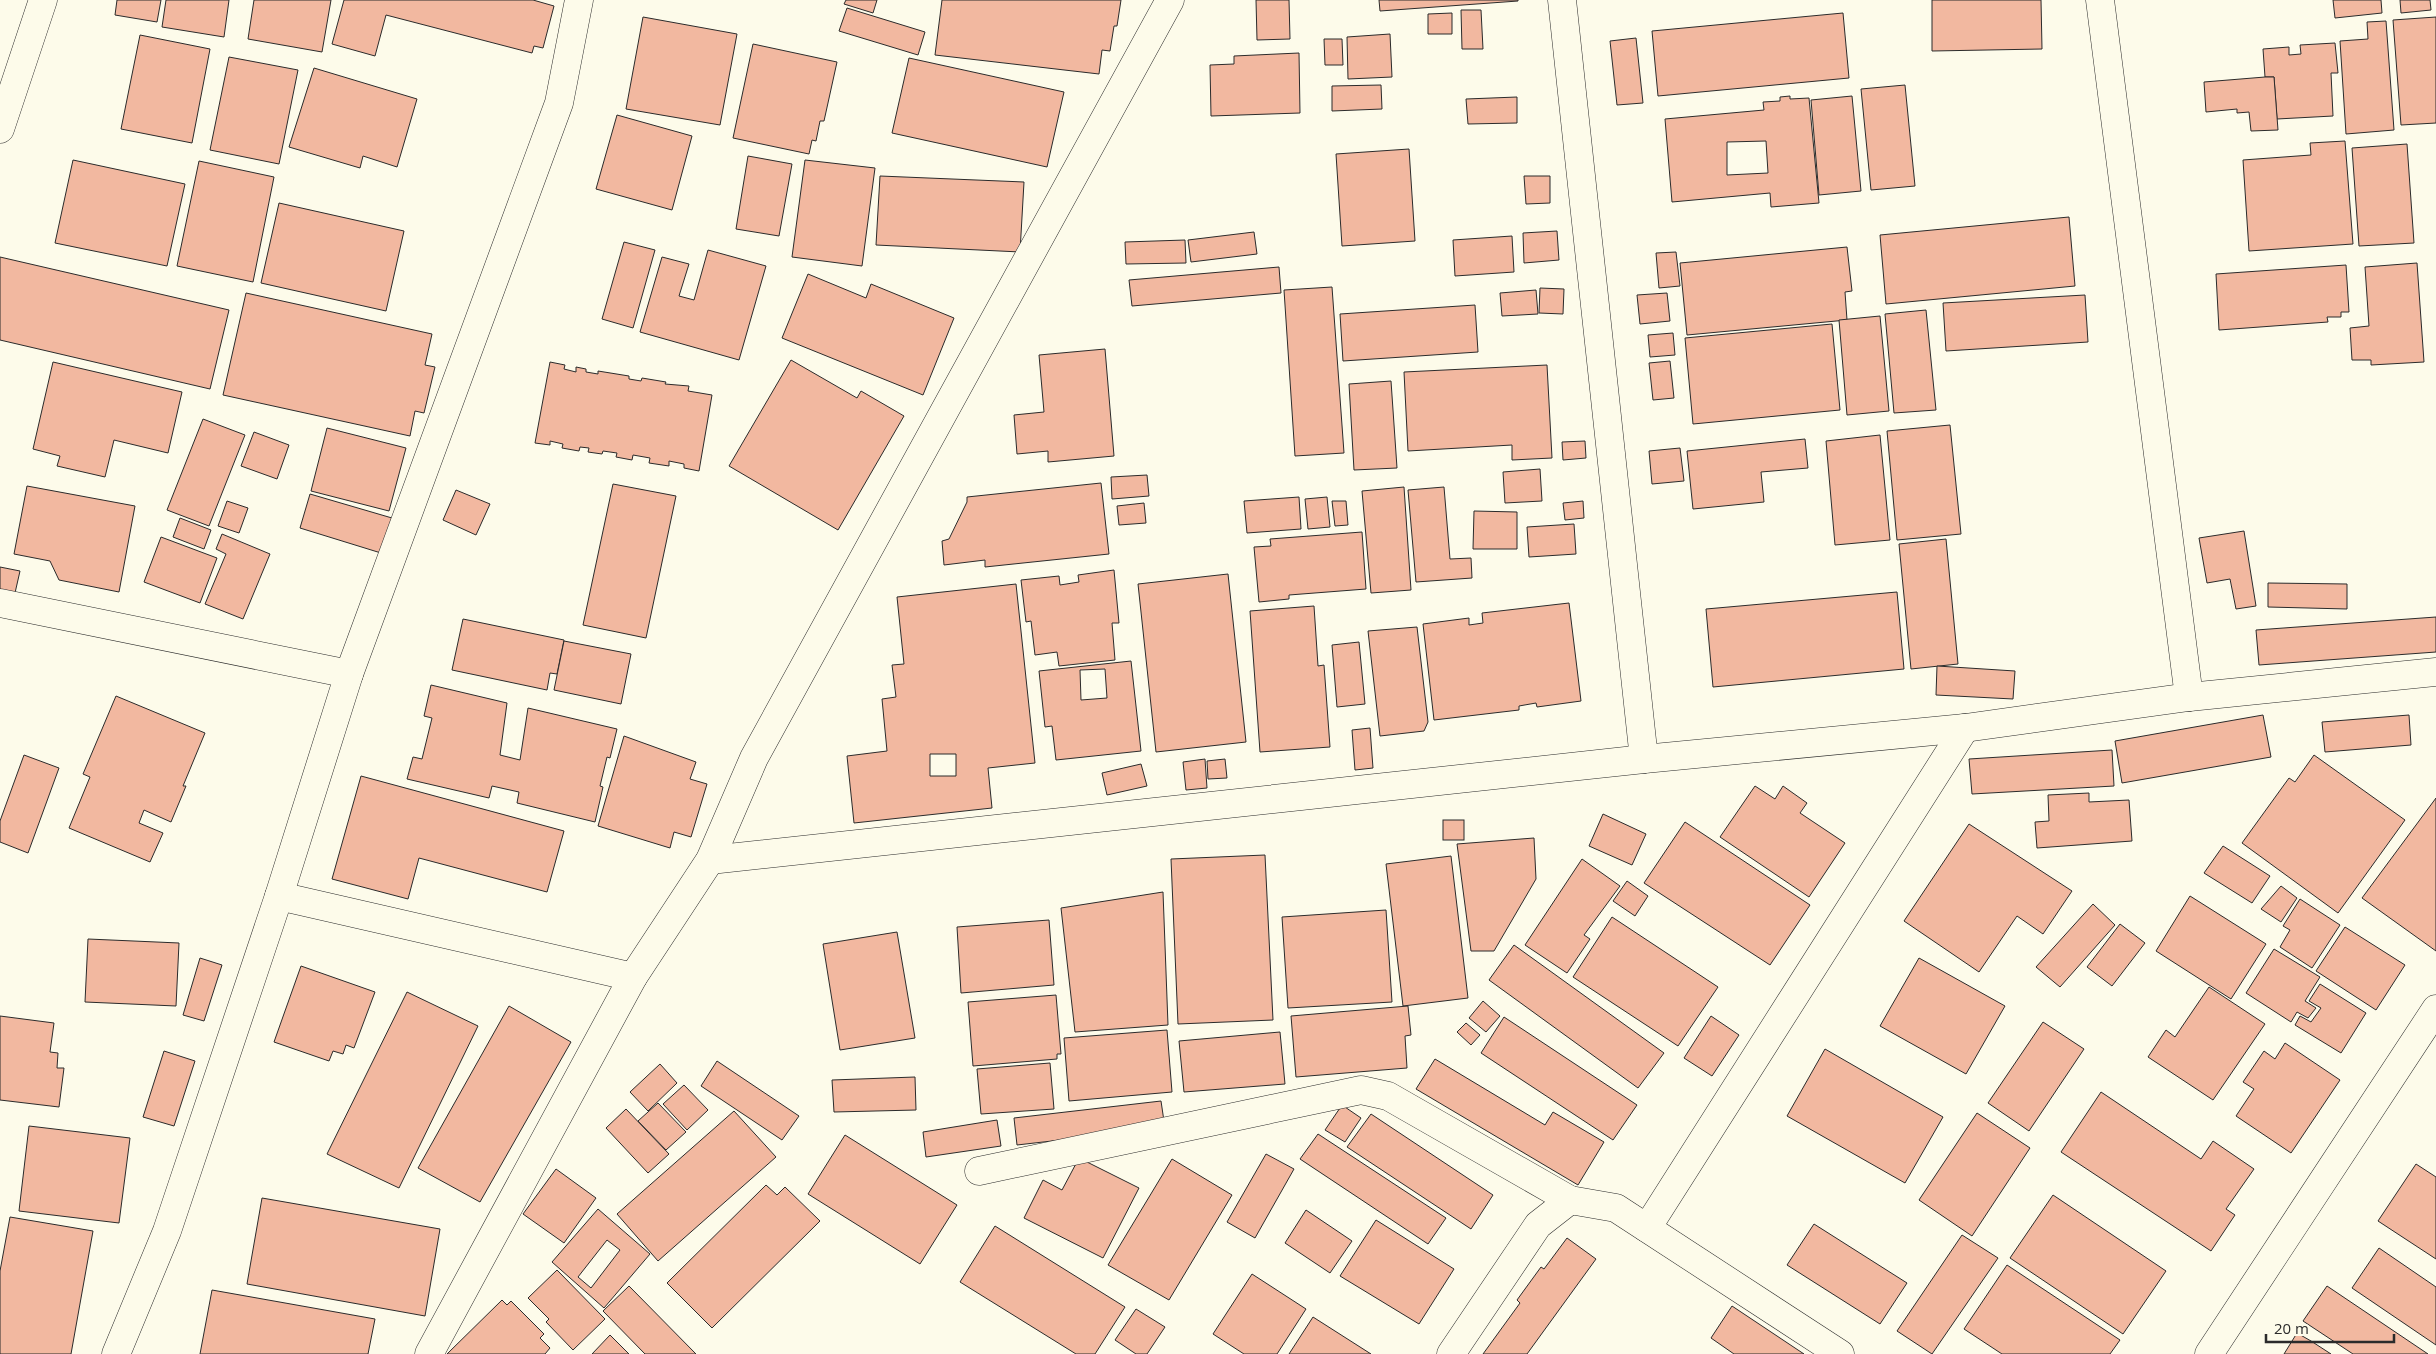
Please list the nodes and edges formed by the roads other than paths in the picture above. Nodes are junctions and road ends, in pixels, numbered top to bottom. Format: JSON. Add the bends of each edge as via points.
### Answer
{"nodes":[{"id":1,"x":43,"y":0,"type":"edge"},
{"id":2,"x":579,"y":0,"type":"edge"},
{"id":3,"x":1170,"y":0,"type":"edge"},
{"id":4,"x":1562,"y":0,"type":"edge"},
{"id":5,"x":2100,"y":0,"type":"edge"},
{"id":6,"x":0,"y":129,"type":"edge"},
{"id":7,"x":0,"y":604,"type":"edge"},
{"id":8,"x":2436,"y":672,"type":"edge"},
{"id":9,"x":348,"y":674,"type":"junction"},
{"id":10,"x":2190,"y":697,"type":"junction"},
{"id":11,"x":1965,"y":728,"type":"junction"},
{"id":12,"x":1644,"y":759,"type":"junction"},
{"id":13,"x":710,"y":860,"type":"junction"},
{"id":14,"x":279,"y":896,"type":"junction"},
{"id":15,"x":634,"y":977,"type":"junction"},
{"id":16,"x":2436,"y":1009,"type":"edge"},
{"id":17,"x":979,"y":1171,"type":"dead end"},
{"id":18,"x":1570,"y":1200,"type":"junction"},
{"id":19,"x":1647,"y":1228,"type":"junction"},
{"id":20,"x":116,"y":1354,"type":"edge"},
{"id":21,"x":429,"y":1354,"type":"edge"},
{"id":22,"x":1451,"y":1354,"type":"edge"},
{"id":23,"x":1840,"y":1354,"type":"edge"},
{"id":24,"x":2208,"y":1354,"type":"edge"}],
"edges":[{"from":1,"to":6,"type":"street"},
{"from":2,"to":9,"type":"street","via":[[559,103]]},
{"from":3,"to":13,"type":"street","via":[[754,758]]},
{"from":4,"to":12,"type":"street"},
{"from":5,"to":10,"type":"street"},
{"from":7,"to":9,"type":"street"},
{"from":8,"to":10,"type":"street"},
{"from":9,"to":14,"type":"street"},
{"from":10,"to":11,"type":"street"},
{"from":11,"to":12,"type":"street"},
{"from":11,"to":19,"type":"street"},
{"from":12,"to":13,"type":"street"},
{"from":13,"to":15,"type":"street"},
{"from":14,"to":15,"type":"street"},
{"from":14,"to":20,"type":"street","via":[[167,1231]]},
{"from":15,"to":21,"type":"street"},
{"from":16,"to":24,"type":"street"},
{"from":17,"to":18,"type":"street","via":[[1361,1090],[1388,1096]]},
{"from":18,"to":19,"type":"street","via":[[1616,1208]]},
{"from":18,"to":22,"type":"street","via":[[1538,1225]]},
{"from":19,"to":23,"type":"street"}]}
